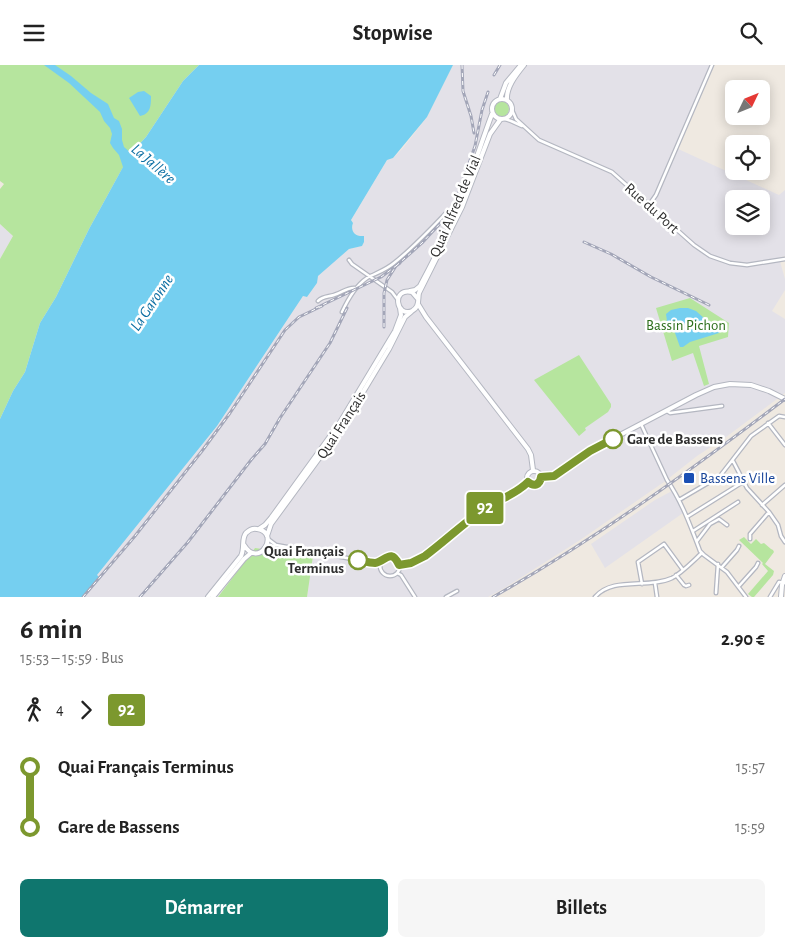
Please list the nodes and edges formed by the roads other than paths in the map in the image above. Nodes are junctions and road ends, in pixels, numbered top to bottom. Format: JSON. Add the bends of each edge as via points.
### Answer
{"nodes":[{"id":1,"x":522,"y":65,"type":"edge"},
{"id":2,"x":712,"y":65,"type":"edge"},
{"id":3,"x":500,"y":99,"type":"junction"},
{"id":4,"x":507,"y":100,"type":"junction"},
{"id":5,"x":512,"y":110,"type":"junction"},
{"id":6,"x":492,"y":114,"type":"junction"},
{"id":7,"x":502,"y":119,"type":"junction"},
{"id":8,"x":525,"y":129,"type":"junction"},
{"id":9,"x":649,"y":205,"type":"junction"},
{"id":10,"x":447,"y":212,"type":"dead end"},
{"id":11,"x":785,"y":259,"type":"edge"},
{"id":12,"x":349,"y":261,"type":"dead end"},
{"id":13,"x":370,"y":277,"type":"junction"},
{"id":14,"x":355,"y":288,"type":"junction"},
{"id":15,"x":410,"y":291,"type":"junction"},
{"id":16,"x":398,"y":300,"type":"junction"},
{"id":17,"x":318,"y":301,"type":"dead end"},
{"id":18,"x":418,"y":301,"type":"junction"},
{"id":19,"x":400,"y":308,"type":"junction"},
{"id":20,"x":412,"y":311,"type":"junction"},
{"id":21,"x":342,"y":312,"type":"dead end"},
{"id":22,"x":426,"y":317,"type":"junction"},
{"id":23,"x":785,"y":399,"type":"edge"},
{"id":24,"x":679,"y":404,"type":"junction"},
{"id":25,"x":722,"y":406,"type":"dead end"},
{"id":26,"x":667,"y":411,"type":"junction"},
{"id":27,"x":681,"y":411,"type":"junction"},
{"id":28,"x":785,"y":417,"type":"edge"},
{"id":29,"x":768,"y":423,"type":"junction"},
{"id":30,"x":641,"y":424,"type":"junction"},
{"id":31,"x":785,"y":445,"type":"edge"},
{"id":32,"x":733,"y":461,"type":"junction"},
{"id":33,"x":533,"y":470,"type":"junction"},
{"id":34,"x":541,"y":477,"type":"junction"},
{"id":35,"x":528,"y":482,"type":"junction"},
{"id":36,"x":743,"y":482,"type":"junction"},
{"id":37,"x":785,"y":485,"type":"edge"},
{"id":38,"x":679,"y":500,"type":"junction"},
{"id":39,"x":738,"y":503,"type":"dead end"},
{"id":40,"x":762,"y":505,"type":"junction"},
{"id":41,"x":769,"y":513,"type":"junction"},
{"id":42,"x":687,"y":517,"type":"junction"},
{"id":43,"x":727,"y":525,"type":"dead end"},
{"id":44,"x":260,"y":529,"type":"junction"},
{"id":45,"x":692,"y":531,"type":"junction"},
{"id":46,"x":267,"y":537,"type":"junction"},
{"id":47,"x":750,"y":539,"type":"dead end"},
{"id":48,"x":696,"y":541,"type":"junction"},
{"id":49,"x":785,"y":542,"type":"edge"},
{"id":50,"x":244,"y":545,"type":"junction"},
{"id":51,"x":276,"y":545,"type":"junction"},
{"id":52,"x":739,"y":546,"type":"dead end"},
{"id":53,"x":264,"y":550,"type":"junction"},
{"id":54,"x":251,"y":553,"type":"junction"},
{"id":55,"x":702,"y":553,"type":"junction"},
{"id":56,"x":381,"y":561,"type":"junction"},
{"id":57,"x":374,"y":563,"type":"junction"},
{"id":58,"x":758,"y":563,"type":"dead end"},
{"id":59,"x":718,"y":564,"type":"junction"},
{"id":60,"x":399,"y":565,"type":"junction"},
{"id":61,"x":722,"y":567,"type":"junction"},
{"id":62,"x":380,"y":569,"type":"junction"},
{"id":63,"x":683,"y":570,"type":"junction"},
{"id":64,"x":397,"y":573,"type":"junction"},
{"id":65,"x":676,"y":575,"type":"junction"},
{"id":66,"x":785,"y":575,"type":"edge"},
{"id":67,"x":655,"y":583,"type":"junction"},
{"id":68,"x":784,"y":583,"type":"edge"},
{"id":69,"x":642,"y":584,"type":"junction"},
{"id":70,"x":688,"y":585,"type":"dead end"},
{"id":71,"x":739,"y":586,"type":"junction"},
{"id":72,"x":457,"y":591,"type":"dead end"},
{"id":73,"x":716,"y":593,"type":"dead end"},
{"id":74,"x":208,"y":597,"type":"edge"},
{"id":75,"x":212,"y":597,"type":"edge"},
{"id":76,"x":416,"y":597,"type":"edge"},
{"id":77,"x":446,"y":597,"type":"edge"},
{"id":78,"x":595,"y":597,"type":"edge"},
{"id":79,"x":657,"y":597,"type":"edge"},
{"id":80,"x":746,"y":597,"type":"edge"},
{"id":81,"x":770,"y":597,"type":"edge"},
{"id":82,"x":781,"y":597,"type":"edge"}],
"edges":[{"from":1,"to":3,"type":"main road","via":[[509,79]]},
{"from":1,"to":4,"type":"main road","via":[[507,91]]},
{"from":2,"to":9,"type":"street"},
{"from":3,"to":4,"type":"main road"},
{"from":3,"to":6,"type":"main road","via":[[492,106]]},
{"from":4,"to":5,"type":"main road"},
{"from":5,"to":7,"type":"main road"},
{"from":5,"to":8,"type":"street","name":"Rue du Port"},
{"from":6,"to":7,"type":"main road"},
{"from":6,"to":15,"type":"main road","name":"Quai Alfred de Vial","via":[[454,217],[420,286]]},
{"from":7,"to":8,"type":"street","name":"Rue du Port"},
{"from":7,"to":18,"type":"main road","name":"Quai Alfred de Vial","via":[[490,133],[462,207]]},
{"from":8,"to":9,"type":"street","name":"Rue du Port","via":[[543,143],[612,172]]},
{"from":9,"to":11,"type":"street","name":"Rue du Port","via":[[694,245],[720,261],[747,265]]},
{"from":10,"to":13,"type":"street","via":[[395,263]]},
{"from":12,"to":13,"type":"street"},
{"from":13,"to":14,"type":"street"},
{"from":13,"to":16,"type":"street"},
{"from":14,"to":17,"type":"street"},
{"from":14,"to":21,"type":"street"},
{"from":15,"to":16,"type":"main road","via":[[403,292]]},
{"from":15,"to":18,"type":"main road"},
{"from":16,"to":19,"type":"main road"},
{"from":18,"to":20,"type":"main road"},
{"from":18,"to":22,"type":"main road"},
{"from":19,"to":20,"type":"main road"},
{"from":19,"to":44,"type":"main road","name":"Quai Français","via":[[395,331],[340,424]]},
{"from":20,"to":22,"type":"main road"},
{"from":20,"to":46,"type":"main road","name":"Quai Français","via":[[405,317],[342,427],[271,524]]},
{"from":22,"to":33,"type":"main road","via":[[524,444],[531,455]]},
{"from":23,"to":24,"type":"main road","via":[[759,387],[730,384]]},
{"from":24,"to":26,"type":"main road"},
{"from":24,"to":27,"type":"street"},
{"from":25,"to":27,"type":"street"},
{"from":26,"to":27,"type":"street"},
{"from":26,"to":30,"type":"main road"},
{"from":28,"to":29,"type":"street","via":[[779,416]]},
{"from":29,"to":31,"type":"street"},
{"from":29,"to":32,"type":"street","via":[[751,436]]},
{"from":30,"to":34,"type":"main road","via":[[590,451],[554,476]]},
{"from":30,"to":38,"type":"street"},
{"from":32,"to":36,"type":"street"},
{"from":32,"to":38,"type":"street","via":[[720,476]]},
{"from":33,"to":34,"type":"main road"},
{"from":33,"to":35,"type":"main road","via":[[526,476]]},
{"from":34,"to":35,"type":"main road","via":[[536,485]]},
{"from":35,"to":60,"type":"street","via":[[513,495],[483,510],[425,556]]},
{"from":36,"to":40,"type":"street"},
{"from":36,"to":42,"type":"street"},
{"from":37,"to":40,"type":"street"},
{"from":38,"to":42,"type":"street"},
{"from":39,"to":45,"type":"street"},
{"from":40,"to":41,"type":"street"},
{"from":41,"to":47,"type":"street","via":[[750,534]]},
{"from":41,"to":49,"type":"street"},
{"from":42,"to":45,"type":"street"},
{"from":43,"to":48,"type":"street","via":[[719,519]]},
{"from":44,"to":46,"type":"main road"},
{"from":44,"to":50,"type":"main road","via":[[247,532]]},
{"from":45,"to":48,"type":"street"},
{"from":46,"to":51,"type":"street"},
{"from":46,"to":53,"type":"main road"},
{"from":48,"to":55,"type":"street"},
{"from":50,"to":54,"type":"main road"},
{"from":50,"to":74,"type":"main road","via":[[241,556]]},
{"from":51,"to":53,"type":"street"},
{"from":51,"to":57,"type":"street"},
{"from":52,"to":61,"type":"street"},
{"from":53,"to":54,"type":"main road"},
{"from":54,"to":75,"type":"main road"},
{"from":55,"to":59,"type":"street"},
{"from":55,"to":63,"type":"street"},
{"from":56,"to":57,"type":"street"},
{"from":56,"to":60,"type":"street","via":[[391,557]]},
{"from":56,"to":62,"type":"street"},
{"from":57,"to":62,"type":"street"},
{"from":58,"to":71,"type":"street"},
{"from":59,"to":61,"type":"street"},
{"from":59,"to":73,"type":"street"},
{"from":60,"to":64,"type":"street"},
{"from":61,"to":71,"type":"street"},
{"from":62,"to":64,"type":"street","via":[[388,576]]},
{"from":63,"to":65,"type":"street"},
{"from":63,"to":69,"type":"street","via":[[664,544],[638,562]]},
{"from":64,"to":76,"type":"street"},
{"from":65,"to":67,"type":"street"},
{"from":65,"to":70,"type":"street","via":[[684,585]]},
{"from":66,"to":68,"type":"main road"},
{"from":67,"to":69,"type":"street"},
{"from":67,"to":79,"type":"street"},
{"from":68,"to":81,"type":"street","via":[[780,582]]},
{"from":68,"to":82,"type":"main road"},
{"from":69,"to":78,"type":"street","via":[[616,585]]},
{"from":71,"to":80,"type":"street"},
{"from":72,"to":77,"type":"street"}]}
